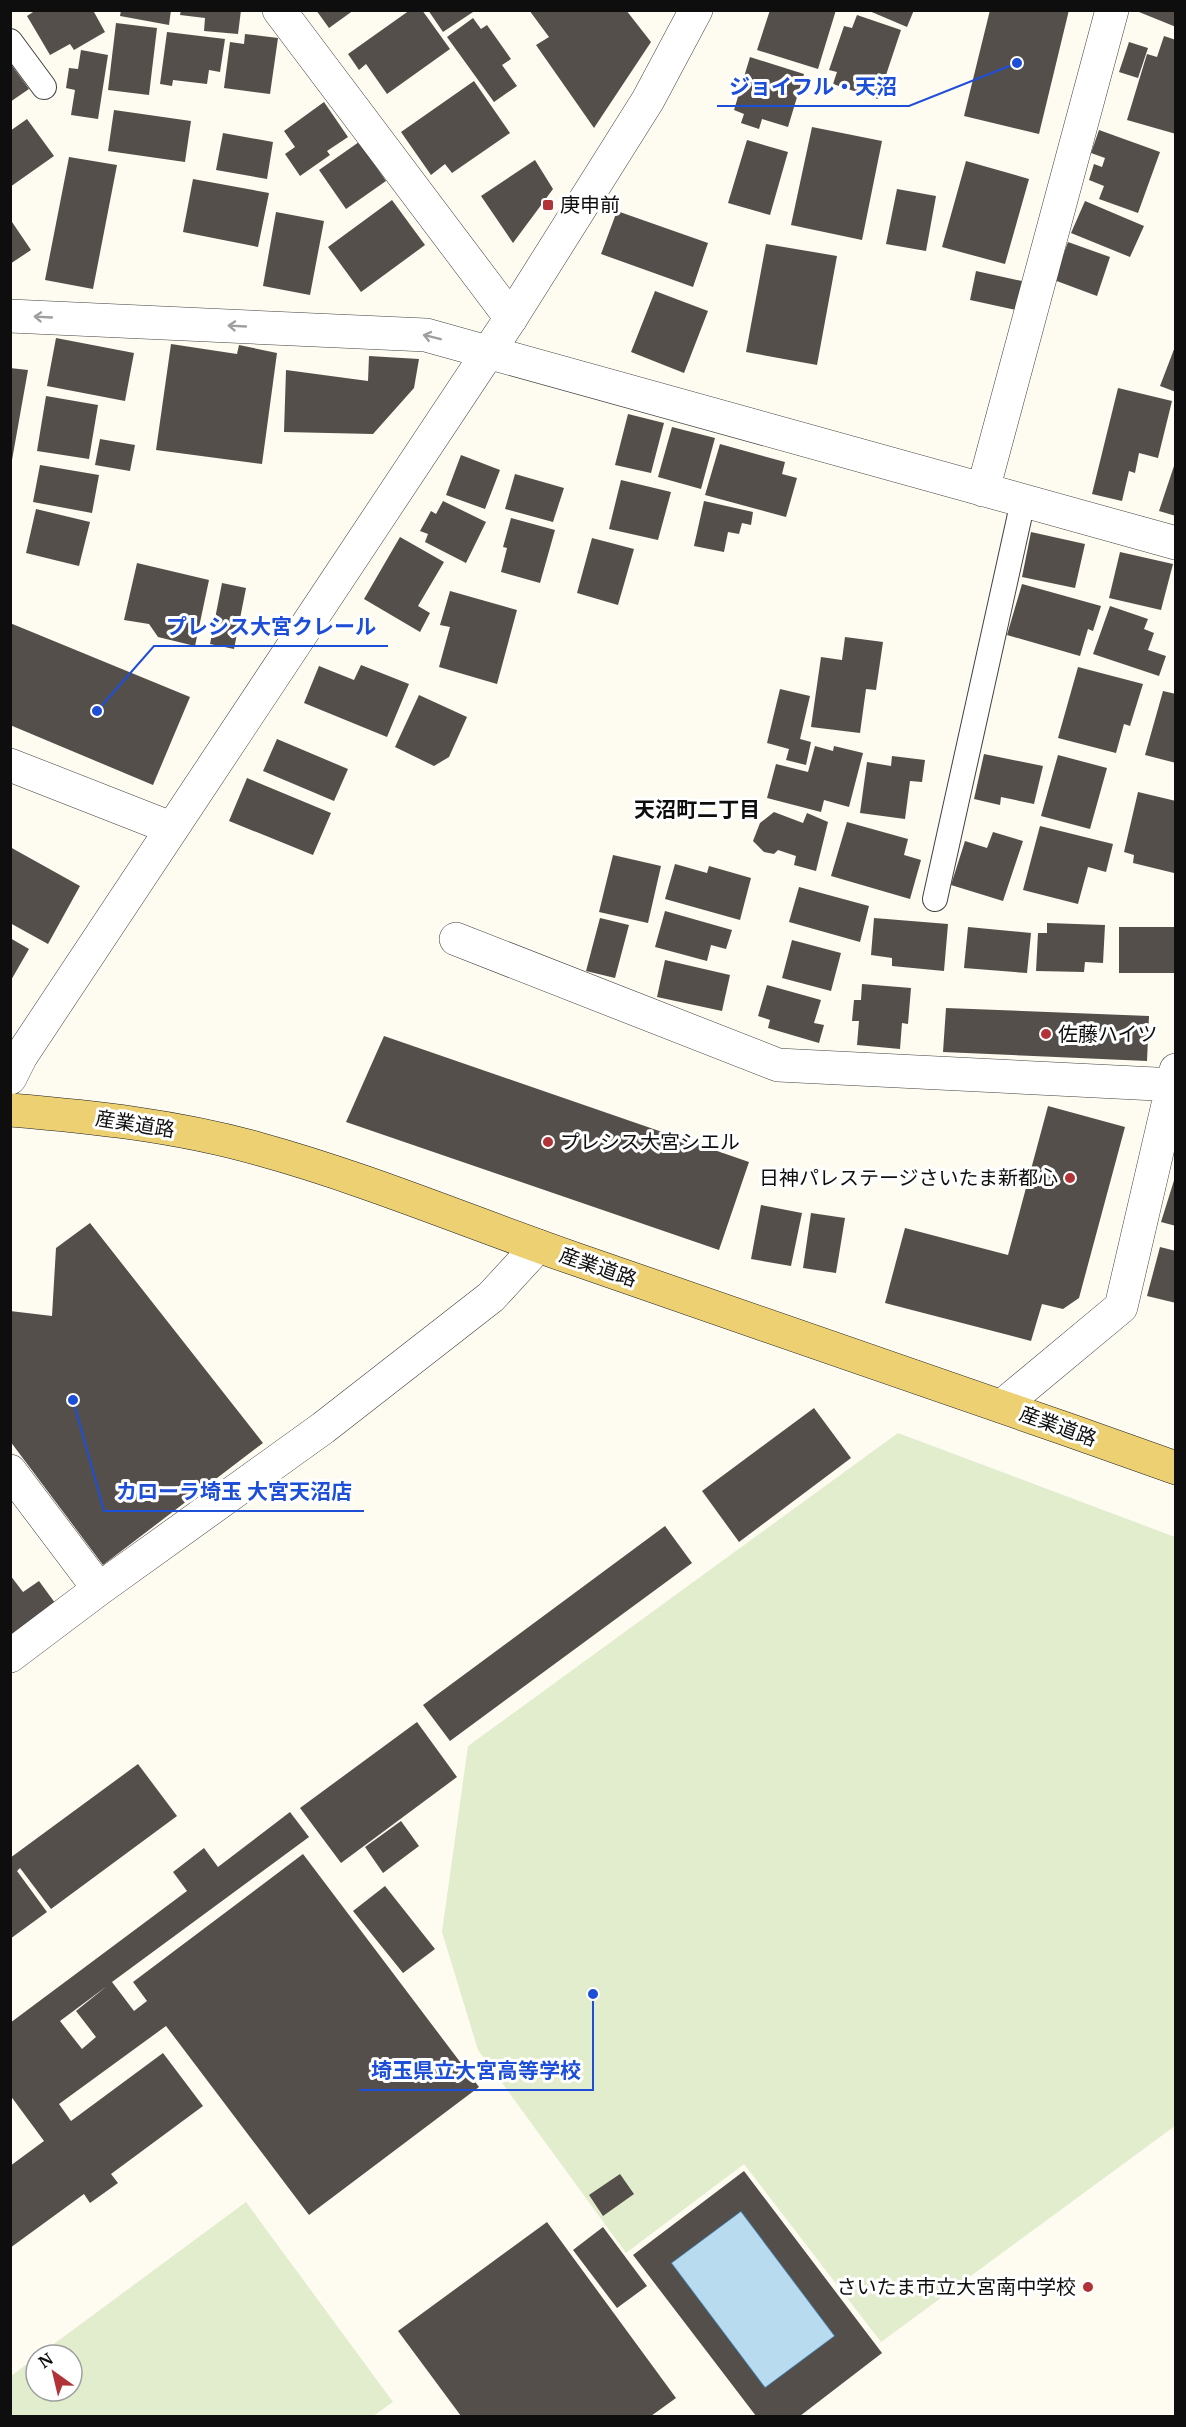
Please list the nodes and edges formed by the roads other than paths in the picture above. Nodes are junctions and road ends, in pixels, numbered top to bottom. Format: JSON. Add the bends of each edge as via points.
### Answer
{"nodes":[{"id":1,"x":279,"y":10,"type":"edge"},
{"id":2,"x":696,"y":10,"type":"edge"},
{"id":3,"x":1112,"y":10,"type":"edge"},
{"id":4,"x":10,"y":41,"type":"edge"},
{"id":5,"x":44,"y":87,"type":"dead end"},
{"id":6,"x":10,"y":316,"type":"edge"},
{"id":7,"x":511,"y":318,"type":"junction"},
{"id":8,"x":488,"y":353,"type":"junction"},
{"id":9,"x":983,"y":490,"type":"junction"},
{"id":10,"x":1023,"y":501,"type":"junction"},
{"id":11,"x":1176,"y":543,"type":"edge"},
{"id":12,"x":10,"y":765,"type":"edge"},
{"id":13,"x":171,"y":828,"type":"junction"},
{"id":14,"x":935,"y":899,"type":"dead end"},
{"id":15,"x":456,"y":939,"type":"dead end"},
{"id":16,"x":10,"y":1078,"type":"edge"},
{"id":17,"x":1175,"y":1080,"type":"edge"},
{"id":18,"x":10,"y":1110,"type":"edge"},
{"id":19,"x":538,"y":1246,"type":"junction"},
{"id":20,"x":1002,"y":1406,"type":"junction"},
{"id":21,"x":1176,"y":1468,"type":"edge"},
{"id":22,"x":10,"y":1471,"type":"edge"},
{"id":23,"x":99,"y":1588,"type":"junction"},
{"id":24,"x":10,"y":1656,"type":"edge"}],
"edges":[{"from":1,"to":7,"type":"street"},
{"from":2,"to":7,"type":"street","via":[[648,100]]},
{"from":3,"to":9,"type":"street"},
{"from":4,"to":5,"type":"lane"},
{"from":8,"to":6,"type":"street","one_way":true,"via":[[426,335]]},
{"from":7,"to":8,"type":"street"},
{"from":8,"to":9,"type":"street"},
{"from":8,"to":13,"type":"street"},
{"from":9,"to":10,"type":"street"},
{"from":10,"to":11,"type":"street"},
{"from":10,"to":14,"type":"lane"},
{"from":12,"to":13,"type":"street"},
{"from":13,"to":16,"type":"street"},
{"from":15,"to":17,"type":"street","via":[[778,1065]]},
{"from":17,"to":20,"type":"street","via":[[1121,1307]]},
{"from":18,"to":19,"type":"main road","name":"産業道路","via":[[166,1128],[256,1148],[363,1180]]},
{"from":19,"to":20,"type":"main road","name":"産業道路"},
{"from":19,"to":23,"type":"street","via":[[482,1305],[323,1428]]},
{"from":20,"to":21,"type":"main road","name":"産業道路"},
{"from":22,"to":23,"type":"street"},
{"from":23,"to":24,"type":"street"}]}
